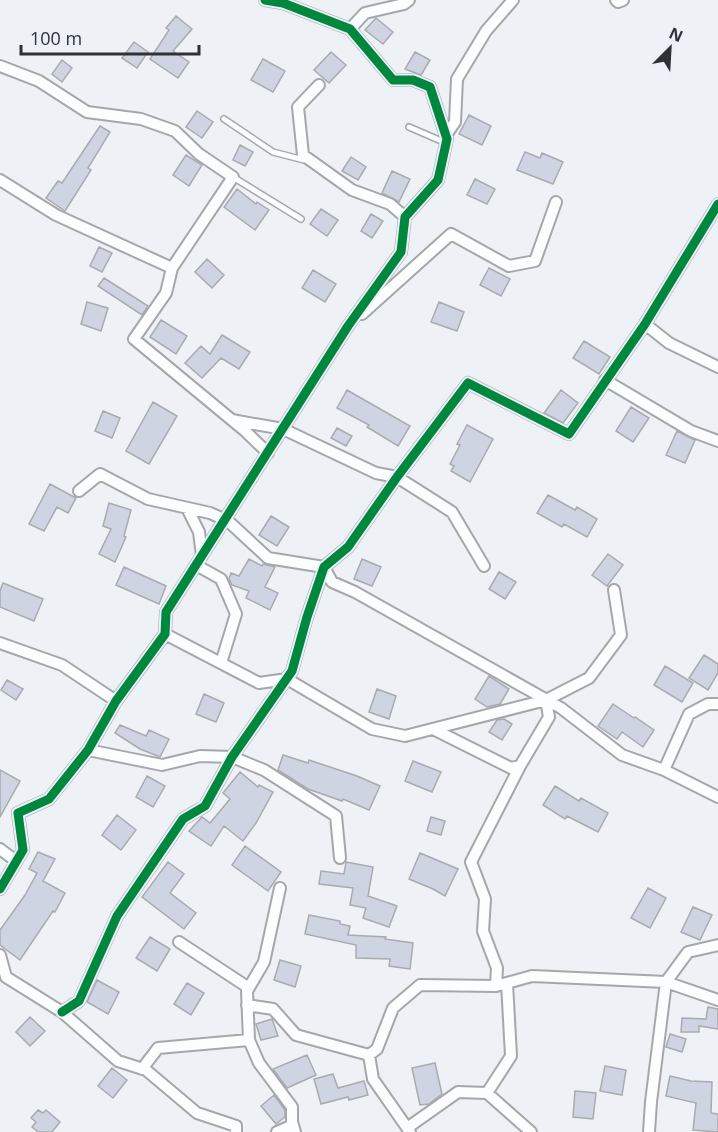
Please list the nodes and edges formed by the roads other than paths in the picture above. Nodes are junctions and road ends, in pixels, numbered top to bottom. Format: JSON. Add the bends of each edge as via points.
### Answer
{"nodes":[{"id":1,"x":265,"y":0,"type":"edge"},
{"id":2,"x":409,"y":0,"type":"edge"},
{"id":3,"x":513,"y":0,"type":"edge"},
{"id":4,"x":616,"y":0,"type":"edge"},
{"id":5,"x":623,"y":0,"type":"edge"},
{"id":6,"x":350,"y":29,"type":"junction"},
{"id":7,"x":0,"y":66,"type":"edge"},
{"id":8,"x":319,"y":85,"type":"dead end"},
{"id":9,"x":224,"y":118,"type":"dead end"},
{"id":10,"x":409,"y":127,"type":"dead end"},
{"id":11,"x":446,"y":139,"type":"junction"},
{"id":12,"x":313,"y":162,"type":"junction"},
{"id":13,"x":233,"y":177,"type":"junction"},
{"id":14,"x":0,"y":180,"type":"edge"},
{"id":15,"x":556,"y":202,"type":"dead end"},
{"id":16,"x":718,"y":204,"type":"edge"},
{"id":17,"x":405,"y":217,"type":"junction"},
{"id":18,"x":301,"y":219,"type":"dead end"},
{"id":19,"x":172,"y":268,"type":"junction"},
{"id":20,"x":645,"y":324,"type":"junction"},
{"id":21,"x":348,"y":326,"type":"junction"},
{"id":22,"x":718,"y":367,"type":"edge"},
{"id":23,"x":605,"y":380,"type":"junction"},
{"id":24,"x":232,"y":420,"type":"junction"},
{"id":25,"x":283,"y":429,"type":"junction"},
{"id":26,"x":718,"y":441,"type":"edge"},
{"id":27,"x":268,"y":453,"type":"junction"},
{"id":28,"x":397,"y":477,"type":"junction"},
{"id":29,"x":79,"y":491,"type":"dead end"},
{"id":30,"x":188,"y":508,"type":"junction"},
{"id":31,"x":225,"y":520,"type":"junction"},
{"id":32,"x":199,"y":561,"type":"junction"},
{"id":33,"x":484,"y":566,"type":"dead end"},
{"id":34,"x":324,"y":567,"type":"junction"},
{"id":35,"x":614,"y":590,"type":"dead end"},
{"id":36,"x":165,"y":634,"type":"junction"},
{"id":37,"x":0,"y":643,"type":"edge"},
{"id":38,"x":221,"y":663,"type":"junction"},
{"id":39,"x":287,"y":679,"type":"junction"},
{"id":40,"x":546,"y":700,"type":"junction"},
{"id":41,"x":116,"y":701,"type":"junction"},
{"id":42,"x":718,"y":704,"type":"edge"},
{"id":43,"x":433,"y":729,"type":"junction"},
{"id":44,"x":88,"y":750,"type":"junction"},
{"id":45,"x":232,"y":757,"type":"junction"},
{"id":46,"x":520,"y":766,"type":"junction"},
{"id":47,"x":664,"y":770,"type":"junction"},
{"id":48,"x":718,"y":797,"type":"edge"},
{"id":49,"x":0,"y":849,"type":"edge"},
{"id":50,"x":340,"y":858,"type":"dead end"},
{"id":51,"x":16,"y":861,"type":"junction"},
{"id":52,"x":280,"y":888,"type":"dead end"},
{"id":53,"x":0,"y":889,"type":"edge"},
{"id":54,"x":179,"y":942,"type":"dead end"},
{"id":55,"x":718,"y":945,"type":"edge"},
{"id":56,"x":0,"y":954,"type":"edge"},
{"id":57,"x":666,"y":982,"type":"junction"},
{"id":58,"x":507,"y":983,"type":"junction"},
{"id":59,"x":496,"y":986,"type":"junction"},
{"id":60,"x":249,"y":988,"type":"junction"},
{"id":61,"x":718,"y":1000,"type":"edge"},
{"id":62,"x":248,"y":1005,"type":"junction"},
{"id":63,"x":62,"y":1012,"type":"junction"},
{"id":64,"x":249,"y":1040,"type":"junction"},
{"id":65,"x":369,"y":1055,"type":"junction"},
{"id":66,"x":142,"y":1069,"type":"junction"},
{"id":67,"x":487,"y":1093,"type":"junction"},
{"id":68,"x":295,"y":1129,"type":"edge"},
{"id":69,"x":408,"y":1130,"type":"edge"},
{"id":70,"x":236,"y":1132,"type":"edge"},
{"id":71,"x":277,"y":1132,"type":"edge"},
{"id":72,"x":531,"y":1132,"type":"edge"},
{"id":73,"x":649,"y":1132,"type":"edge"}],
"edges":[{"from":1,"to":6,"type":"street"},
{"from":2,"to":6,"type":"street","via":[[365,13]]},
{"from":3,"to":11,"type":"street","via":[[486,31],[457,79],[455,123]]},
{"from":4,"to":5,"type":"street"},
{"from":6,"to":11,"type":"street","via":[[393,80],[413,80],[429,87]]},
{"from":7,"to":13,"type":"street","via":[[39,81],[87,112],[141,119],[175,131]]},
{"from":8,"to":12,"type":"street","via":[[298,107],[303,155]]},
{"from":9,"to":12,"type":"lane","via":[[273,152]]},
{"from":10,"to":11,"type":"lane"},
{"from":11,"to":17,"type":"street","via":[[438,180]]},
{"from":12,"to":17,"type":"street","via":[[352,190],[390,204]]},
{"from":13,"to":18,"type":"lane"},
{"from":13,"to":19,"type":"street"},
{"from":14,"to":19,"type":"street","via":[[56,215]]},
{"from":15,"to":21,"type":"street","via":[[535,261],[508,266],[452,234]]},
{"from":16,"to":20,"type":"street"},
{"from":17,"to":21,"type":"street","via":[[401,252]]},
{"from":19,"to":24,"type":"street","via":[[166,293],[134,339]]},
{"from":20,"to":22,"type":"street","via":[[669,343]]},
{"from":20,"to":23,"type":"street"},
{"from":21,"to":25,"type":"street"},
{"from":23,"to":26,"type":"street","via":[[690,431]]},
{"from":23,"to":28,"type":"street","via":[[568,434],[468,383]]},
{"from":24,"to":25,"type":"street"},
{"from":24,"to":27,"type":"street"},
{"from":25,"to":27,"type":"street"},
{"from":25,"to":28,"type":"street","via":[[376,473]]},
{"from":27,"to":31,"type":"street"},
{"from":28,"to":33,"type":"street","via":[[452,512]]},
{"from":28,"to":34,"type":"street","via":[[348,547]]},
{"from":29,"to":30,"type":"street","via":[[100,474],[148,499]]},
{"from":30,"to":31,"type":"street"},
{"from":30,"to":32,"type":"street","via":[[199,532]]},
{"from":31,"to":32,"type":"street"},
{"from":31,"to":34,"type":"street","via":[[268,558]]},
{"from":32,"to":36,"type":"street","via":[[166,612]]},
{"from":32,"to":38,"type":"street","via":[[221,579],[236,614]]},
{"from":34,"to":39,"type":"street"},
{"from":34,"to":40,"type":"street","via":[[332,582]]},
{"from":35,"to":40,"type":"street","via":[[621,635],[589,678]]},
{"from":36,"to":38,"type":"street"},
{"from":36,"to":41,"type":"street"},
{"from":37,"to":41,"type":"street","via":[[62,665]]},
{"from":38,"to":39,"type":"street","via":[[259,683]]},
{"from":39,"to":43,"type":"street","via":[[372,729],[405,736]]},
{"from":39,"to":45,"type":"street"},
{"from":40,"to":43,"type":"street"},
{"from":40,"to":46,"type":"street","via":[[549,717]]},
{"from":40,"to":47,"type":"street","via":[[622,755]]},
{"from":41,"to":44,"type":"street"},
{"from":42,"to":47,"type":"street","via":[[708,704],[689,714]]},
{"from":43,"to":46,"type":"street","via":[[511,768]]},
{"from":44,"to":45,"type":"street","via":[[162,765],[200,756]]},
{"from":44,"to":51,"type":"street","via":[[49,799],[18,813],[23,850]]},
{"from":45,"to":50,"type":"street","via":[[264,770],[336,816]]},
{"from":45,"to":63,"type":"street","via":[[205,806],[183,819],[117,916],[79,1001]]},
{"from":46,"to":59,"type":"street","via":[[471,862],[484,898],[483,931],[497,968]]},
{"from":47,"to":48,"type":"street"},
{"from":49,"to":51,"type":"street"},
{"from":51,"to":53,"type":"street"},
{"from":52,"to":60,"type":"street","via":[[264,962]]},
{"from":54,"to":60,"type":"street"},
{"from":55,"to":57,"type":"street","via":[[688,952]]},
{"from":56,"to":63,"type":"street","via":[[6,977]]},
{"from":57,"to":58,"type":"street","via":[[532,976]]},
{"from":57,"to":61,"type":"street"},
{"from":57,"to":73,"type":"street"},
{"from":58,"to":59,"type":"street"},
{"from":58,"to":67,"type":"street","via":[[511,1056]]},
{"from":59,"to":65,"type":"street","via":[[420,985],[393,1008],[377,1049]]},
{"from":60,"to":62,"type":"street"},
{"from":62,"to":64,"type":"street"},
{"from":62,"to":65,"type":"street","via":[[273,1009],[297,1035]]},
{"from":63,"to":66,"type":"street","via":[[118,1061]]},
{"from":64,"to":66,"type":"street","via":[[158,1048]]},
{"from":64,"to":68,"type":"street","via":[[259,1063],[292,1107]]},
{"from":65,"to":69,"type":"street","via":[[374,1079]]},
{"from":66,"to":70,"type":"street","via":[[197,1113],[236,1126]]},
{"from":67,"to":69,"type":"street","via":[[458,1092]]},
{"from":67,"to":72,"type":"street"},
{"from":68,"to":71,"type":"street"}]}
